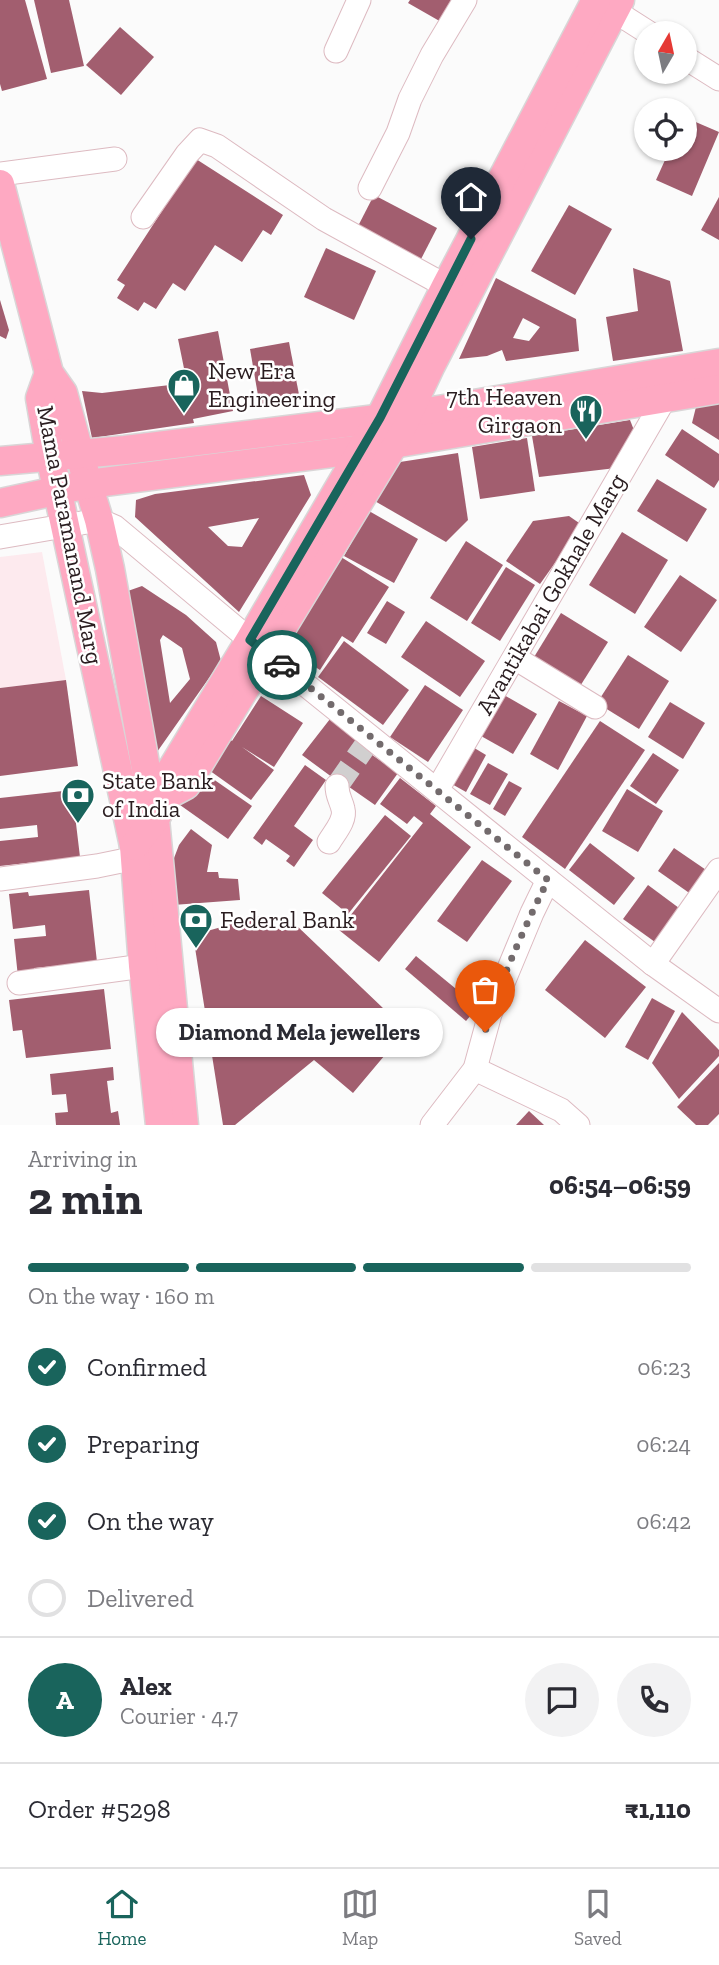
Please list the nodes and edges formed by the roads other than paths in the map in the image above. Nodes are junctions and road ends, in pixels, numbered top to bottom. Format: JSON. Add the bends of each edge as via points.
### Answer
{"nodes":[{"id":1,"x":359,"y":0,"type":"edge"},
{"id":2,"x":466,"y":0,"type":"edge"},
{"id":3,"x":607,"y":3,"type":"edge"},
{"id":4,"x":634,"y":22,"type":"edge"},
{"id":5,"x":336,"y":51,"type":"dead end"},
{"id":6,"x":697,"y":65,"type":"edge"},
{"id":7,"x":719,"y":79,"type":"edge"},
{"id":8,"x":115,"y":159,"type":"dead end"},
{"id":9,"x":0,"y":174,"type":"edge"},
{"id":10,"x":0,"y":184,"type":"edge"},
{"id":11,"x":370,"y":188,"type":"dead end"},
{"id":12,"x":143,"y":217,"type":"dead end"},
{"id":13,"x":446,"y":286,"type":"junction"},
{"id":14,"x":719,"y":363,"type":"edge"},
{"id":15,"x":431,"y":365,"type":"junction"},
{"id":16,"x":49,"y":373,"type":"junction"},
{"id":17,"x":719,"y":389,"type":"edge"},
{"id":18,"x":665,"y":398,"type":"junction"},
{"id":19,"x":466,"y":404,"type":"junction"},
{"id":20,"x":409,"y":415,"type":"junction"},
{"id":21,"x":380,"y":418,"type":"junction"},
{"id":22,"x":394,"y":444,"type":"junction"},
{"id":23,"x":363,"y":449,"type":"junction"},
{"id":24,"x":80,"y":454,"type":"junction"},
{"id":25,"x":50,"y":456,"type":"junction"},
{"id":26,"x":0,"y":461,"type":"edge"},
{"id":27,"x":88,"y":484,"type":"junction"},
{"id":28,"x":57,"y":491,"type":"junction"},
{"id":29,"x":0,"y":503,"type":"edge"},
{"id":30,"x":99,"y":520,"type":"junction"},
{"id":31,"x":66,"y":526,"type":"junction"},
{"id":32,"x":0,"y":537,"type":"edge"},
{"id":33,"x":323,"y":539,"type":"junction"},
{"id":34,"x":259,"y":647,"type":"junction"},
{"id":35,"x":514,"y":658,"type":"junction"},
{"id":36,"x":595,"y":707,"type":"dead end"},
{"id":37,"x":337,"y":786,"type":"tunnel mouth"},
{"id":38,"x":437,"y":790,"type":"junction"},
{"id":39,"x":155,"y":820,"type":"junction"},
{"id":40,"x":329,"y":842,"type":"dead end"},
{"id":41,"x":135,"y":852,"type":"junction"},
{"id":42,"x":719,"y":870,"type":"edge"},
{"id":43,"x":0,"y":879,"type":"edge"},
{"id":44,"x":548,"y":880,"type":"junction"},
{"id":45,"x":653,"y":964,"type":"junction"},
{"id":46,"x":143,"y":966,"type":"junction"},
{"id":47,"x":19,"y":983,"type":"dead end"},
{"id":48,"x":719,"y":1011,"type":"edge"},
{"id":49,"x":475,"y":1069,"type":"junction"},
{"id":50,"x":160,"y":1125,"type":"edge"},
{"id":51,"x":184,"y":1125,"type":"edge"},
{"id":52,"x":432,"y":1125,"type":"edge"},
{"id":53,"x":578,"y":1125,"type":"edge"}],
"edges":[{"from":1,"to":5,"type":"street"},
{"from":2,"to":11,"type":"street","via":[[432,55]]},
{"from":3,"to":4,"type":"street"},
{"from":3,"to":13,"type":"main road"},
{"from":3,"to":15,"type":"main road"},
{"from":6,"to":7,"type":"street"},
{"from":8,"to":9,"type":"street"},
{"from":10,"to":16,"type":"main road"},
{"from":12,"to":13,"type":"street","via":[[200,140],[217,146],[324,219]]},
{"from":13,"to":21,"type":"main road"},
{"from":14,"to":19,"type":"main road"},
{"from":15,"to":19,"type":"main road","via":[[446,393]]},
{"from":15,"to":20,"type":"main road"},
{"from":16,"to":24,"type":"main road","name":"Mama Paramanand Marg","via":[[63,393]]},
{"from":16,"to":25,"type":"main road","name":"Mama Paramanand Marg","via":[[40,398]]},
{"from":17,"to":18,"type":"main road"},
{"from":18,"to":22,"type":"main road"},
{"from":18,"to":35,"type":"street","name":"Avantikabai Gokhale Marg"},
{"from":19,"to":20,"type":"main road"},
{"from":20,"to":21,"type":"main road"},
{"from":20,"to":22,"type":"main road"},
{"from":21,"to":23,"type":"main road"},
{"from":21,"to":24,"type":"main road"},
{"from":22,"to":23,"type":"main road"},
{"from":22,"to":33,"type":"main road"},
{"from":23,"to":27,"type":"main road"},
{"from":23,"to":33,"type":"main road"},
{"from":24,"to":25,"type":"main road"},
{"from":24,"to":27,"type":"main road","name":"Mama Paramanand Marg"},
{"from":25,"to":26,"type":"main road"},
{"from":25,"to":28,"type":"main road","name":"Mama Paramanand Marg"},
{"from":27,"to":28,"type":"main road"},
{"from":27,"to":30,"type":"main road","name":"Mama Paramanand Marg"},
{"from":28,"to":29,"type":"main road"},
{"from":28,"to":31,"type":"main road","name":"Mama Paramanand Marg"},
{"from":30,"to":31,"type":"street"},
{"from":30,"to":34,"type":"street","via":[[115,527]]},
{"from":30,"to":39,"type":"main road","name":"Mama Paramanand Marg"},
{"from":31,"to":32,"type":"street"},
{"from":31,"to":41,"type":"main road","name":"Mama Paramanand Marg"},
{"from":33,"to":34,"type":"main road"},
{"from":34,"to":38,"type":"street","via":[[368,741]]},
{"from":34,"to":39,"type":"main road","via":[[216,716],[186,785],[169,794]]},
{"from":35,"to":36,"type":"street"},
{"from":35,"to":38,"type":"street","name":"Avantikabai Gokhale Marg"},
{"from":37,"to":40,"type":"street","via":[[344,813]]},
{"from":38,"to":44,"type":"street"},
{"from":39,"to":41,"type":"main road"},
{"from":39,"to":51,"type":"main road","name":"Mama Paramanand Marg"},
{"from":41,"to":43,"type":"street","via":[[97,866]]},
{"from":41,"to":46,"type":"main road","name":"Mama Paramanand Marg"},
{"from":42,"to":45,"type":"street"},
{"from":44,"to":45,"type":"street"},
{"from":44,"to":49,"type":"street","via":[[490,1014]]},
{"from":45,"to":48,"type":"street"},
{"from":46,"to":47,"type":"street"},
{"from":46,"to":50,"type":"main road","name":"Mama Paramanand Marg"},
{"from":49,"to":52,"type":"street"},
{"from":49,"to":53,"type":"street","via":[[561,1110]]}]}
